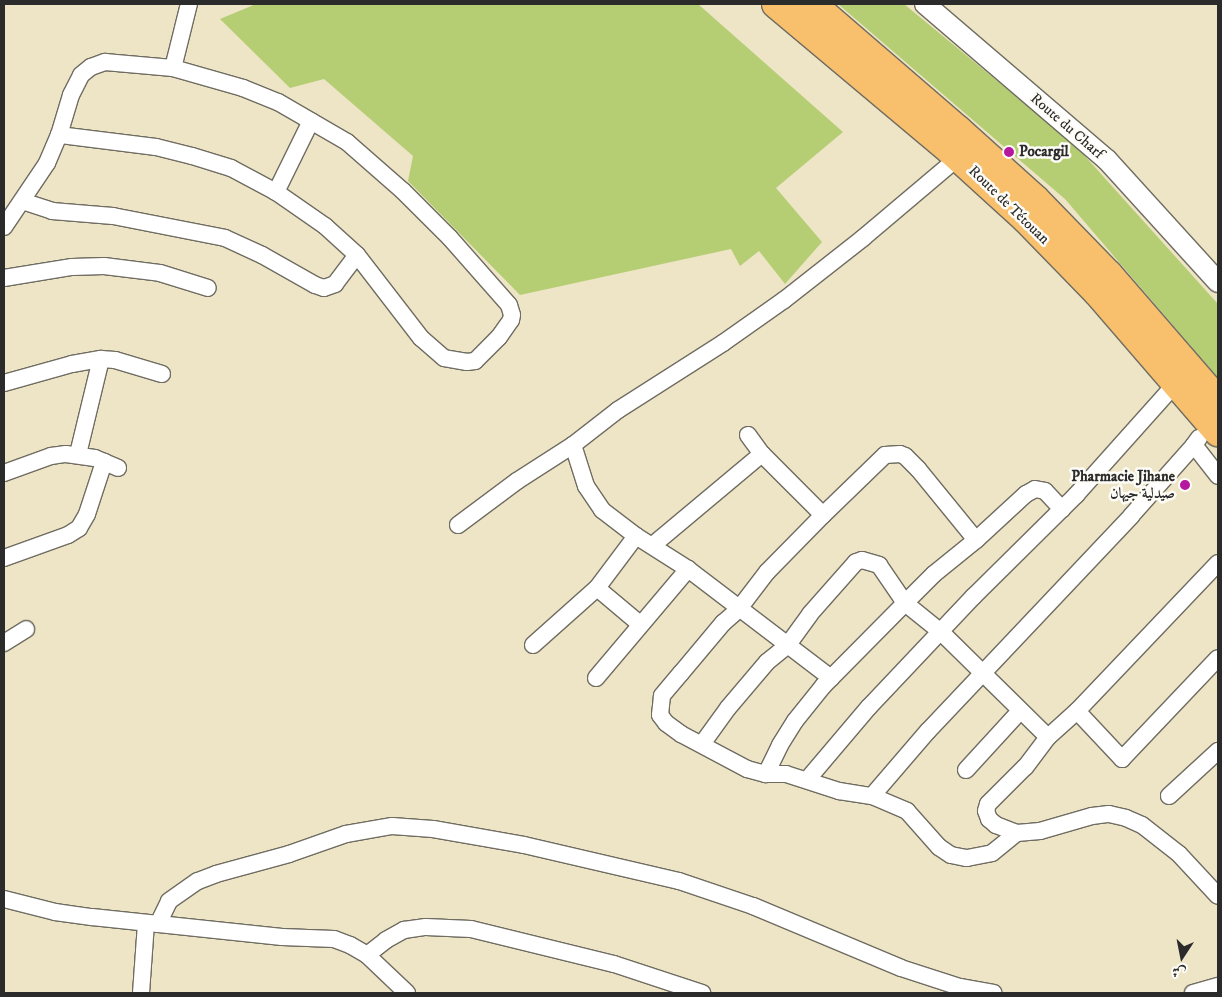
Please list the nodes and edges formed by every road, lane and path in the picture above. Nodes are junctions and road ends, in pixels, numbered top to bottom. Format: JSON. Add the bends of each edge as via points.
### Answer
{"nodes":[{"id":1,"x":189,"y":4,"type":"edge"},
{"id":2,"x":776,"y":4,"type":"edge"},
{"id":3,"x":812,"y":4,"type":"edge"},
{"id":4,"x":925,"y":4,"type":"edge"},
{"id":5,"x":173,"y":68,"type":"junction"},
{"id":6,"x":310,"y":121,"type":"junction"},
{"id":7,"x":59,"y":136,"type":"junction"},
{"id":8,"x":959,"y":158,"type":"junction"},
{"id":9,"x":276,"y":192,"type":"junction"},
{"id":10,"x":22,"y":201,"type":"junction"},
{"id":11,"x":4,"y":227,"type":"edge"},
{"id":12,"x":357,"y":255,"type":"junction"},
{"id":13,"x":4,"y":278,"type":"edge"},
{"id":14,"x":1218,"y":282,"type":"edge"},
{"id":15,"x":208,"y":288,"type":"dead end"},
{"id":16,"x":101,"y":359,"type":"junction"},
{"id":17,"x":162,"y":374,"type":"dead end"},
{"id":18,"x":4,"y":383,"type":"edge"},
{"id":19,"x":1176,"y":383,"type":"junction"},
{"id":20,"x":1216,"y":419,"type":"edge"},
{"id":21,"x":748,"y":435,"type":"dead end"},
{"id":22,"x":573,"y":445,"type":"junction"},
{"id":23,"x":1194,"y":445,"type":"junction"},
{"id":24,"x":78,"y":454,"type":"junction"},
{"id":25,"x":762,"y":454,"type":"junction"},
{"id":26,"x":4,"y":473,"type":"edge"},
{"id":27,"x":1218,"y":476,"type":"edge"},
{"id":28,"x":1062,"y":509,"type":"junction"},
{"id":29,"x":823,"y":515,"type":"junction"},
{"id":30,"x":458,"y":525,"type":"dead end"},
{"id":31,"x":636,"y":536,"type":"junction"},
{"id":32,"x":976,"y":540,"type":"junction"},
{"id":33,"x":653,"y":545,"type":"junction"},
{"id":34,"x":4,"y":558,"type":"edge"},
{"id":35,"x":1218,"y":562,"type":"edge"},
{"id":36,"x":688,"y":569,"type":"junction"},
{"id":37,"x":597,"y":588,"type":"junction"},
{"id":38,"x":905,"y":603,"type":"junction"},
{"id":39,"x":738,"y":610,"type":"junction"},
{"id":40,"x":641,"y":625,"type":"junction"},
{"id":41,"x":26,"y":629,"type":"dead end"},
{"id":42,"x":941,"y":632,"type":"junction"},
{"id":43,"x":4,"y":643,"type":"edge"},
{"id":44,"x":533,"y":645,"type":"dead end"},
{"id":45,"x":787,"y":646,"type":"junction"},
{"id":46,"x":1218,"y":658,"type":"edge"},
{"id":47,"x":982,"y":673,"type":"junction"},
{"id":48,"x":596,"y":678,"type":"dead end"},
{"id":49,"x":831,"y":678,"type":"junction"},
{"id":50,"x":1020,"y":711,"type":"junction"},
{"id":51,"x":1077,"y":711,"type":"junction"},
{"id":52,"x":1048,"y":737,"type":"junction"},
{"id":53,"x":702,"y":744,"type":"junction"},
{"id":54,"x":1218,"y":751,"type":"edge"},
{"id":55,"x":966,"y":770,"type":"dead end"},
{"id":56,"x":766,"y":774,"type":"junction"},
{"id":57,"x":807,"y":780,"type":"junction"},
{"id":58,"x":872,"y":796,"type":"junction"},
{"id":59,"x":1169,"y":796,"type":"dead end"},
{"id":60,"x":1017,"y":832,"type":"junction"},
{"id":61,"x":1218,"y":896,"type":"edge"},
{"id":62,"x":4,"y":899,"type":"edge"},
{"id":63,"x":152,"y":924,"type":"junction"},
{"id":64,"x":367,"y":955,"type":"junction"},
{"id":65,"x":1218,"y":986,"type":"edge"},
{"id":66,"x":141,"y":993,"type":"edge"},
{"id":67,"x":406,"y":993,"type":"edge"},
{"id":68,"x":702,"y":993,"type":"edge"},
{"id":69,"x":993,"y":993,"type":"edge"},
{"id":70,"x":1193,"y":993,"type":"edge"}],
"edges":[{"from":1,"to":5,"type":"street"},
{"from":2,"to":8,"type":"highway","name":"Route de Tétouan"},
{"from":3,"to":20,"type":"highway","name":"Route de Tétouan","via":[[957,128],[1110,275]]},
{"from":4,"to":14,"type":"street","name":"Route du Charf","via":[[1107,160]]},
{"from":5,"to":6,"type":"street","via":[[243,88],[278,102]]},
{"from":5,"to":7,"type":"street","via":[[122,62],[105,62],[91,67],[81,75],[71,95]]},
{"from":6,"to":9,"type":"street"},
{"from":6,"to":12,"type":"street","via":[[347,142],[403,191],[504,298],[511,309],[511,320],[475,360],[467,362],[444,358],[421,338]]},
{"from":7,"to":9,"type":"street","via":[[156,147],[192,156],[231,168]]},
{"from":7,"to":10,"type":"street","via":[[47,163]]},
{"from":8,"to":19,"type":"highway","name":"Route de Tétouan","via":[[1026,219],[1098,293]]},
{"from":8,"to":22,"type":"street","via":[[784,300],[618,410]]},
{"from":9,"to":12,"type":"street","via":[[325,226]]},
{"from":10,"to":11,"type":"street"},
{"from":10,"to":12,"type":"street","via":[[52,211],[113,216],[225,238],[324,288],[335,284]]},
{"from":13,"to":15,"type":"street","via":[[72,267],[104,266],[160,274]]},
{"from":16,"to":17,"type":"street"},
{"from":16,"to":18,"type":"street"},
{"from":16,"to":24,"type":"street"},
{"from":19,"to":20,"type":"highway","name":"Route de Tétouan"},
{"from":19,"to":28,"type":"street"},
{"from":20,"to":23,"type":"street"},
{"from":21,"to":25,"type":"street"},
{"from":22,"to":30,"type":"street"},
{"from":22,"to":31,"type":"street","via":[[580,472],[593,498],[602,510]]},
{"from":23,"to":27,"type":"street"},
{"from":23,"to":47,"type":"street"},
{"from":24,"to":26,"type":"street","via":[[51,456]]},
{"from":24,"to":34,"type":"street","via":[[111,465],[84,522],[68,535]]},
{"from":25,"to":29,"type":"street"},
{"from":25,"to":33,"type":"street"},
{"from":28,"to":32,"type":"street","via":[[1045,491],[1035,489]]},
{"from":28,"to":42,"type":"street"},
{"from":29,"to":32,"type":"street","via":[[886,456],[900,454],[918,469]]},
{"from":29,"to":39,"type":"street","via":[[767,572]]},
{"from":31,"to":33,"type":"street"},
{"from":31,"to":37,"type":"street"},
{"from":32,"to":38,"type":"street"},
{"from":33,"to":36,"type":"street"},
{"from":35,"to":51,"type":"street"},
{"from":36,"to":39,"type":"street"},
{"from":36,"to":40,"type":"street"},
{"from":37,"to":40,"type":"street"},
{"from":37,"to":44,"type":"street"},
{"from":38,"to":42,"type":"street"},
{"from":38,"to":45,"type":"street","via":[[879,566],[862,560],[856,562],[810,614]]},
{"from":38,"to":49,"type":"street"},
{"from":39,"to":45,"type":"street"},
{"from":39,"to":53,"type":"street","via":[[723,623],[661,701],[663,720]]},
{"from":40,"to":48,"type":"street"},
{"from":41,"to":43,"type":"street"},
{"from":42,"to":47,"type":"street"},
{"from":42,"to":57,"type":"street","via":[[869,707]]},
{"from":45,"to":49,"type":"street"},
{"from":45,"to":53,"type":"street","via":[[767,662]]},
{"from":46,"to":51,"type":"street","via":[[1122,759]]},
{"from":47,"to":50,"type":"street"},
{"from":47,"to":58,"type":"street"},
{"from":49,"to":56,"type":"street","via":[[795,721]]},
{"from":50,"to":52,"type":"street"},
{"from":50,"to":55,"type":"street"},
{"from":51,"to":52,"type":"street"},
{"from":52,"to":60,"type":"street","via":[[1025,767],[988,804],[988,819]]},
{"from":53,"to":56,"type":"street","via":[[734,763]]},
{"from":54,"to":59,"type":"street"},
{"from":56,"to":57,"type":"street","via":[[786,774]]},
{"from":57,"to":58,"type":"street","via":[[839,791]]},
{"from":58,"to":60,"type":"street","via":[[907,811],[939,848],[951,855],[967,858],[992,853]]},
{"from":60,"to":61,"type":"street","via":[[1040,831],[1092,816],[1110,814],[1126,818],[1179,854]]},
{"from":62,"to":63,"type":"street","via":[[55,912]]},
{"from":63,"to":64,"type":"street","via":[[334,939]]},
{"from":63,"to":66,"type":"street"},
{"from":63,"to":69,"type":"street","via":[[169,901],[198,881],[216,874],[290,854],[346,834],[392,826],[433,829],[524,844],[679,881],[753,906],[901,968],[960,987]]},
{"from":64,"to":67,"type":"street"},
{"from":64,"to":68,"type":"street","via":[[404,930],[426,927],[471,929],[614,964]]},
{"from":65,"to":70,"type":"street"}]}
